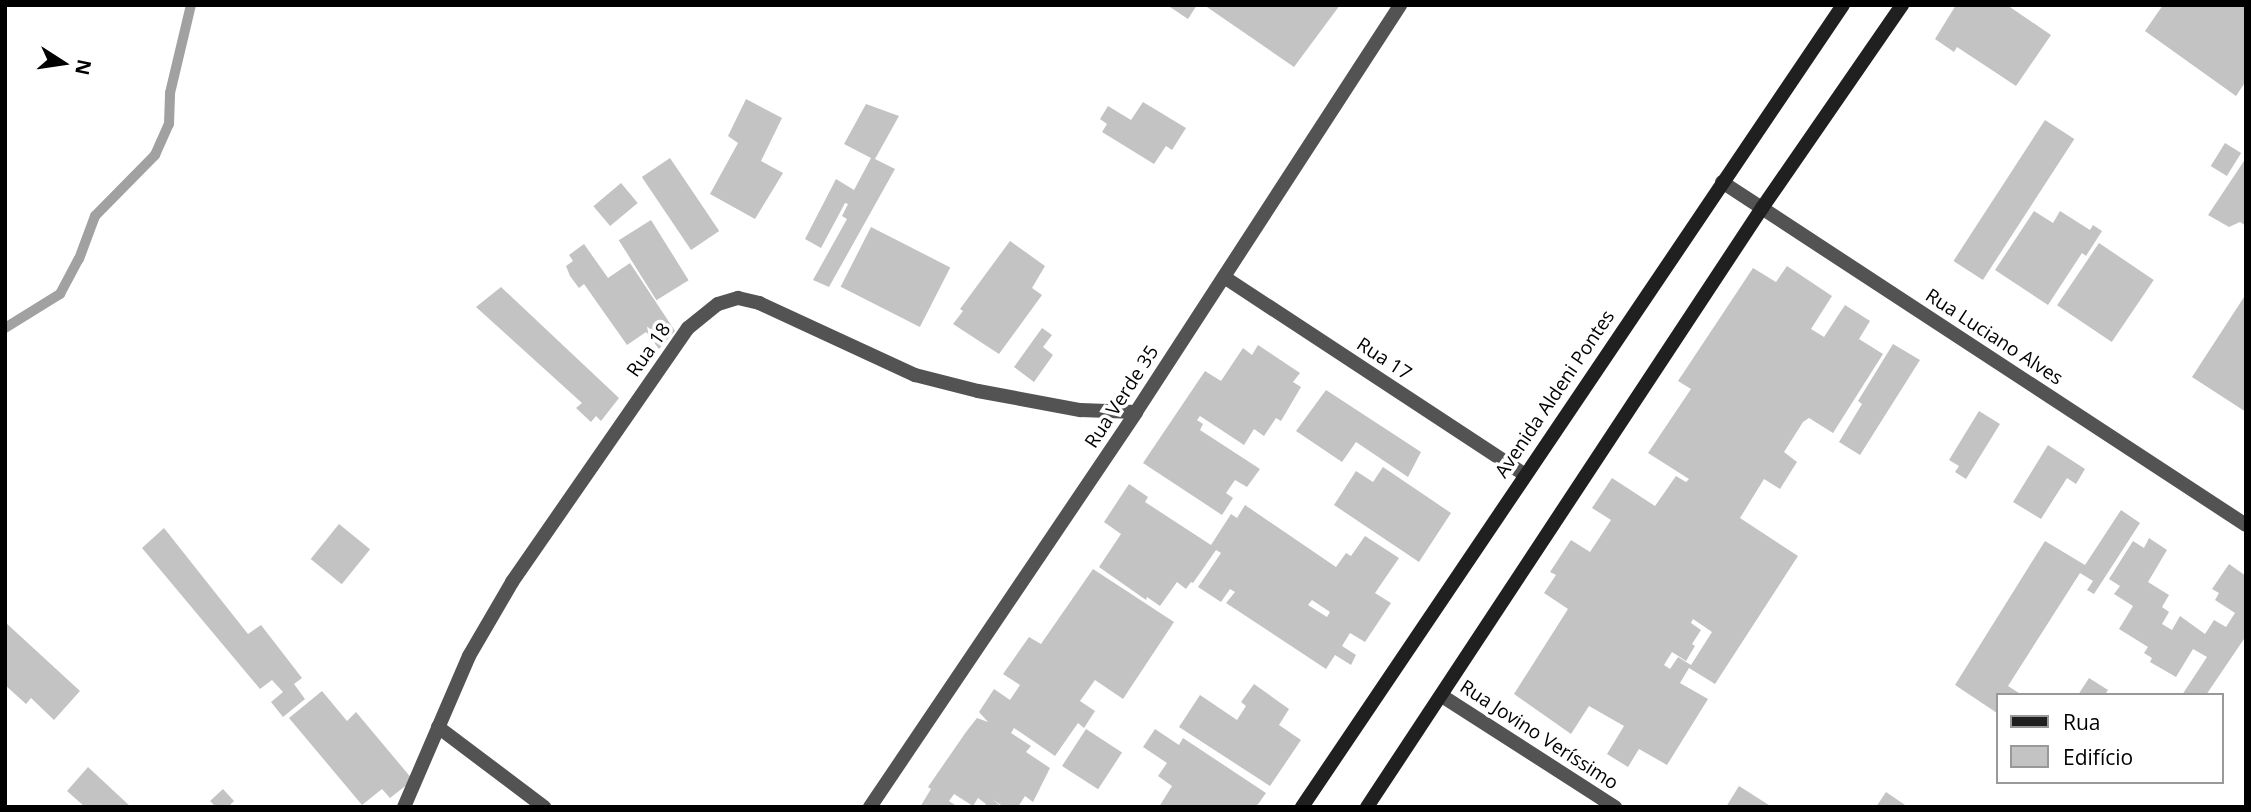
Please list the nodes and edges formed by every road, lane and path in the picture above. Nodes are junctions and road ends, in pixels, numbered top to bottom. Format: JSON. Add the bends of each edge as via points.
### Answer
{"nodes":[{"id":1,"x":1400,"y":5,"type":"edge"},
{"id":2,"x":1843,"y":5,"type":"edge"},
{"id":3,"x":1902,"y":5,"type":"edge"},
{"id":4,"x":1722,"y":181,"type":"junction"},
{"id":5,"x":1762,"y":208,"type":"junction"},
{"id":6,"x":1224,"y":277,"type":"junction"},
{"id":7,"x":1136,"y":412,"type":"junction"},
{"id":8,"x":1524,"y":474,"type":"junction"},
{"id":9,"x":2246,"y":526,"type":"edge"},
{"id":10,"x":1442,"y":696,"type":"junction"},
{"id":11,"x":439,"y":727,"type":"junction"},
{"id":12,"x":404,"y":807,"type":"edge"},
{"id":13,"x":544,"y":807,"type":"edge"},
{"id":14,"x":870,"y":807,"type":"edge"},
{"id":15,"x":1302,"y":807,"type":"edge"},
{"id":16,"x":1367,"y":807,"type":"edge"},
{"id":17,"x":1615,"y":807,"type":"edge"}],
"edges":[{"from":1,"to":6,"type":"street","name":"Rua Verde 35"},
{"from":2,"to":4,"type":"main road","name":"Avenida Aldeni Pontes"},
{"from":3,"to":5,"type":"main road"},
{"from":4,"to":5,"type":"street","name":"Rua Luciano Alves"},
{"from":4,"to":8,"type":"main road","name":"Avenida Aldeni Pontes"},
{"from":5,"to":9,"type":"street","name":"Rua Luciano Alves"},
{"from":5,"to":10,"type":"main road"},
{"from":6,"to":7,"type":"street","name":"Rua Verde 35"},
{"from":6,"to":8,"type":"street","name":"Rua 17"},
{"from":7,"to":11,"type":"street","name":"Rua 18","via":[[1080,410],[915,375],[759,303],[738,298],[718,304],[688,328],[512,582],[469,656]]},
{"from":7,"to":14,"type":"street","name":"Rua Verde 35"},
{"from":8,"to":15,"type":"main road","name":"Avenida Aldeni Pontes"},
{"from":10,"to":16,"type":"main road"},
{"from":10,"to":17,"type":"street","name":"Rua Jovino Veríssimo"},
{"from":11,"to":12,"type":"street","name":"Rua 18"},
{"from":11,"to":13,"type":"street"}]}
